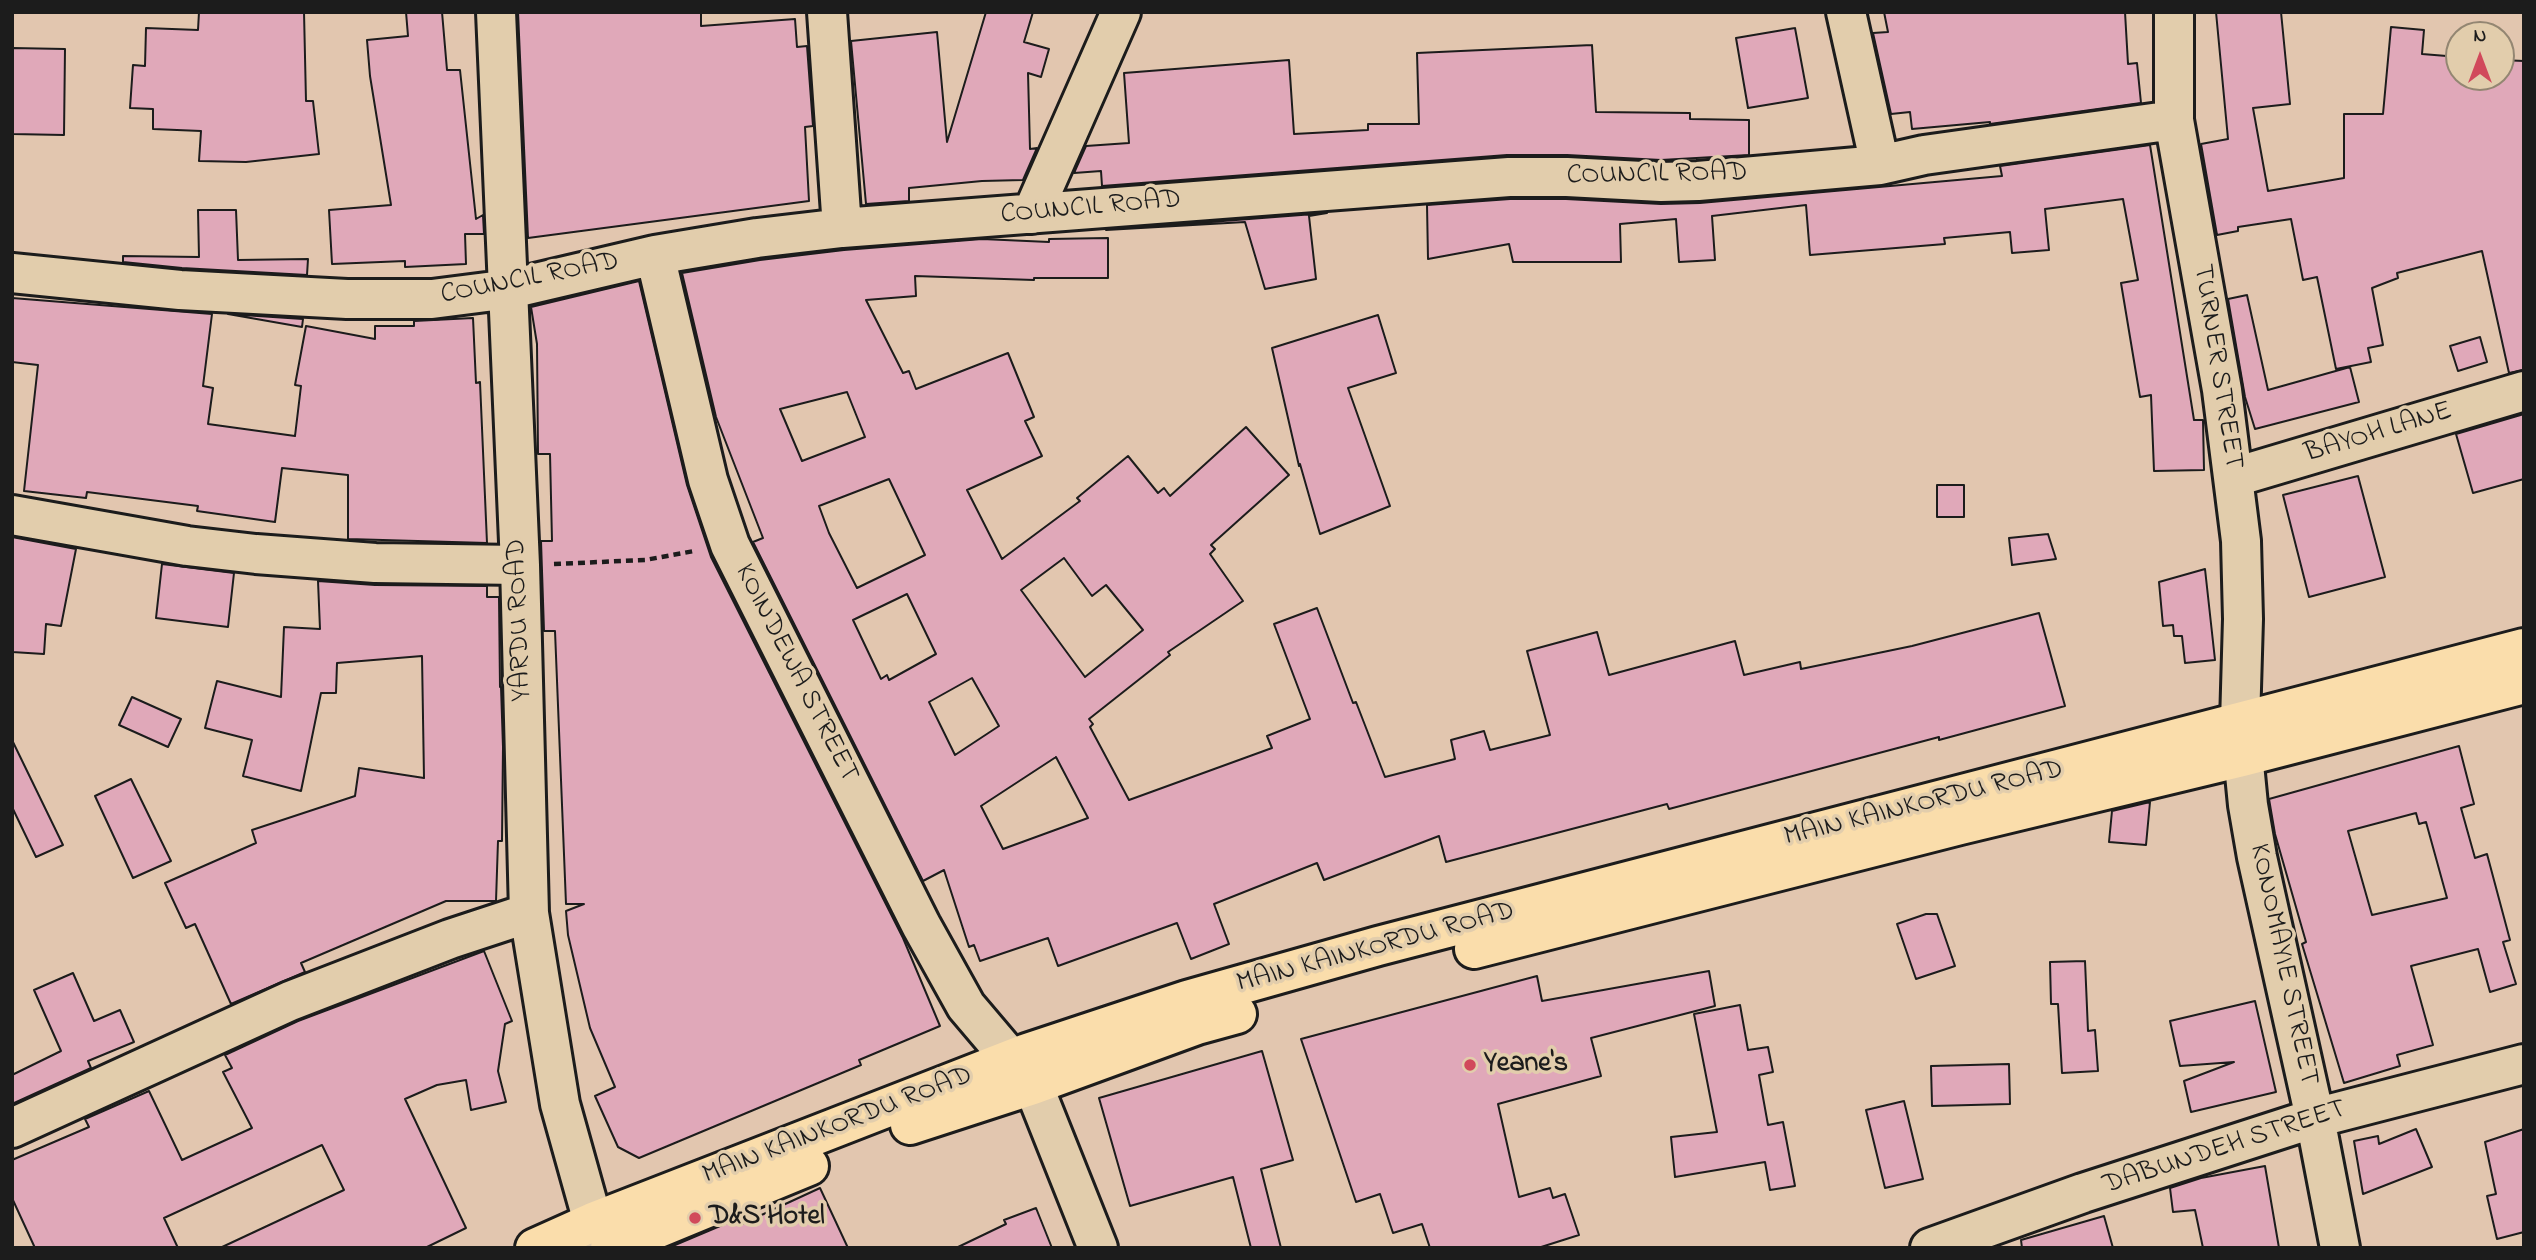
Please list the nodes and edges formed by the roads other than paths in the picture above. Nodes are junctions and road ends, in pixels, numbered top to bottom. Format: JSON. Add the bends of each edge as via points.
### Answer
{"nodes":[{"id":1,"x":496,"y":12,"type":"edge"},
{"id":2,"x":827,"y":12,"type":"edge"},
{"id":3,"x":1121,"y":12,"type":"edge"},
{"id":4,"x":1846,"y":12,"type":"edge"},
{"id":5,"x":2174,"y":12,"type":"edge"},
{"id":6,"x":2174,"y":120,"type":"junction"},
{"id":7,"x":1880,"y":165,"type":"junction"},
{"id":8,"x":1032,"y":214,"type":"junction"},
{"id":9,"x":842,"y":228,"type":"junction"},
{"id":10,"x":655,"y":255,"type":"junction"},
{"id":11,"x":12,"y":273,"type":"edge"},
{"id":12,"x":510,"y":289,"type":"junction"},
{"id":13,"x":2524,"y":391,"type":"edge"},
{"id":14,"x":2235,"y":477,"type":"junction"},
{"id":15,"x":12,"y":515,"type":"edge"},
{"id":16,"x":520,"y":565,"type":"junction"},
{"id":17,"x":2524,"y":648,"type":"edge"},
{"id":18,"x":2524,"y":684,"type":"edge"},
{"id":19,"x":2241,"y":740,"type":"junction"},
{"id":20,"x":529,"y":914,"type":"junction"},
{"id":21,"x":2524,"y":1064,"type":"edge"},
{"id":22,"x":1023,"y":1072,"type":"junction"},
{"id":23,"x":2315,"y":1118,"type":"junction"},
{"id":24,"x":12,"y":1128,"type":"edge"},
{"id":25,"x":600,"y":1239,"type":"edge"},
{"id":26,"x":535,"y":1248,"type":"edge"},
{"id":27,"x":1098,"y":1248,"type":"edge"},
{"id":28,"x":1930,"y":1248,"type":"edge"},
{"id":29,"x":2340,"y":1248,"type":"edge"}],
"edges":[{"from":1,"to":12,"type":"street","name":"YARDU ROAD"},
{"from":2,"to":9,"type":"street"},
{"from":3,"to":8,"type":"street"},
{"from":4,"to":7,"type":"street"},
{"from":5,"to":6,"type":"street","name":"TURNER STREET"},
{"from":6,"to":7,"type":"street","name":"COUNCIL ROAD"},
{"from":6,"to":14,"type":"street","name":"TURNER STREET"},
{"from":7,"to":8,"type":"street","name":"COUNCIL ROAD","via":[[1698,181],[1508,177]]},
{"from":8,"to":9,"type":"street","name":"COUNCIL ROAD"},
{"from":9,"to":10,"type":"street","name":"COUNCIL ROAD"},
{"from":10,"to":12,"type":"street","name":"COUNCIL ROAD"},
{"from":10,"to":22,"type":"street","name":"KOINDEWA STREET","via":[[708,480],[730,545],[966,1006]]},
{"from":11,"to":12,"type":"street","name":"COUNCIL ROAD","via":[[180,290],[347,299],[432,299]]},
{"from":12,"to":16,"type":"street","name":"YARDU ROAD"},
{"from":13,"to":14,"type":"street","name":"BAYOH LANE"},
{"from":14,"to":19,"type":"street","name":"TURNER STREET","via":[[2243,606]]},
{"from":15,"to":16,"type":"street","via":[[256,554],[374,563]]},
{"from":16,"to":20,"type":"street","name":"YARDU ROAD"},
{"from":17,"to":19,"type":"main road"},
{"from":18,"to":19,"type":"main road"},
{"from":19,"to":22,"type":"main road","via":[[1960,825],[1385,972]]},
{"from":19,"to":23,"type":"street","name":"KONOMAYIE STREET","via":[[2257,857]]},
{"from":20,"to":24,"type":"street","via":[[450,939],[290,1001]]},
{"from":20,"to":25,"type":"street","name":"YARDU ROAD","via":[[559,1104]]},
{"from":21,"to":23,"type":"street","name":"DABUNDEH STREET"},
{"from":22,"to":25,"type":"main road","via":[[905,1127]]},
{"from":22,"to":27,"type":"street","name":"KOINDEWA STREET"},
{"from":23,"to":28,"type":"street","name":"DABUNDEH STREET"},
{"from":23,"to":29,"type":"street","name":"KONOMAYIE STREET"},
{"from":25,"to":26,"type":"main road"}]}
